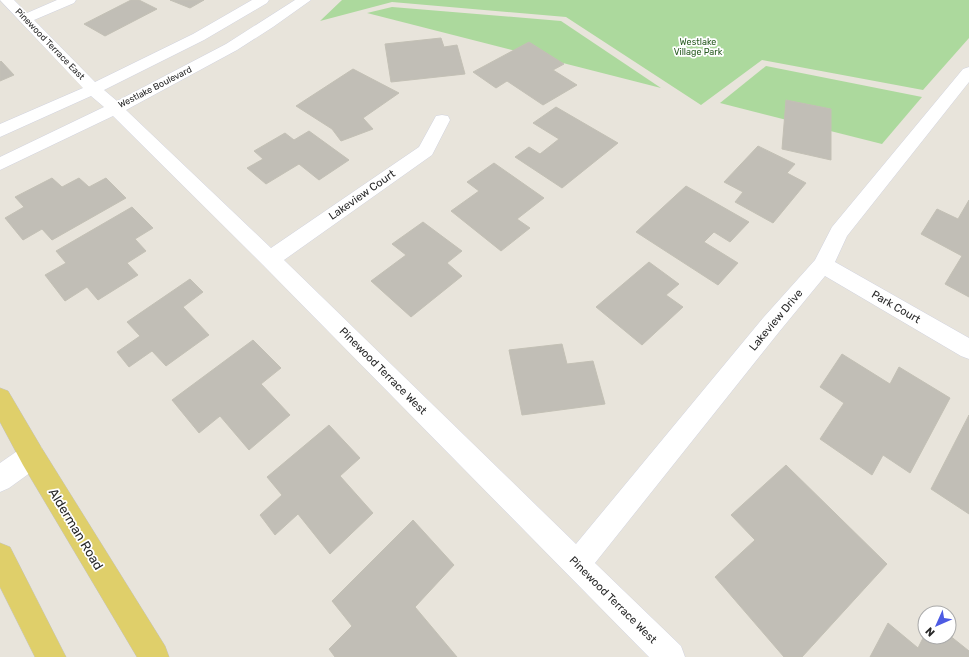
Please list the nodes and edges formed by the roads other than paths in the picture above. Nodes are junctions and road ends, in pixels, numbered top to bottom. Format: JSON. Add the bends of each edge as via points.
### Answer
{"nodes":[{"id":1,"x":6,"y":0,"type":"edge"},
{"id":2,"x":69,"y":0,"type":"edge"},
{"id":3,"x":262,"y":0,"type":"edge"},
{"id":4,"x":304,"y":0,"type":"edge"},
{"id":5,"x":25,"y":19,"type":"junction"},
{"id":6,"x":966,"y":82,"type":"edge"},
{"id":7,"x":93,"y":89,"type":"junction"},
{"id":8,"x":115,"y":108,"type":"junction"},
{"id":9,"x":442,"y":120,"type":"dead end"},
{"id":10,"x":0,"y":132,"type":"edge"},
{"id":11,"x":0,"y":164,"type":"edge"},
{"id":12,"x":270,"y":259,"type":"junction"},
{"id":13,"x":823,"y":264,"type":"junction"},
{"id":14,"x":969,"y":349,"type":"edge"},
{"id":15,"x":0,"y":400,"type":"edge"},
{"id":16,"x":32,"y":456,"type":"junction"},
{"id":17,"x":0,"y":479,"type":"edge"},
{"id":18,"x":0,"y":557,"type":"edge"},
{"id":19,"x":577,"y":564,"type":"junction"},
{"id":20,"x":51,"y":657,"type":"edge"},
{"id":21,"x":154,"y":657,"type":"edge"},
{"id":22,"x":670,"y":657,"type":"edge"}],
"edges":[{"from":1,"to":5,"type":"street","name":"Pinewood Terrace East"},
{"from":2,"to":5,"type":"street"},
{"from":3,"to":7,"type":"street","via":[[161,58]]},
{"from":4,"to":8,"type":"street","name":"Westlake Boulevard","via":[[256,34]]},
{"from":5,"to":7,"type":"street","name":"Pinewood Terrace East"},
{"from":6,"to":13,"type":"street","name":"Lakeview Drive","via":[[905,149],[839,232]]},
{"from":7,"to":8,"type":"street","name":"Pinewood Terrace West"},
{"from":7,"to":10,"type":"street"},
{"from":8,"to":11,"type":"street","name":"Westlake Boulevard"},
{"from":8,"to":12,"type":"street","name":"Pinewood Terrace West"},
{"from":9,"to":12,"type":"street","name":"Lakeview Court","via":[[426,151]]},
{"from":12,"to":19,"type":"street","name":"Pinewood Terrace West"},
{"from":13,"to":14,"type":"street","name":"Park Court"},
{"from":13,"to":19,"type":"street","name":"Lakeview Drive"},
{"from":15,"to":16,"type":"main road","name":"Alderman Road"},
{"from":16,"to":17,"type":"street"},
{"from":16,"to":21,"type":"main road","name":"Alderman Road"},
{"from":18,"to":20,"type":"main road"},
{"from":19,"to":22,"type":"street","name":"Pinewood Terrace West"}]}
